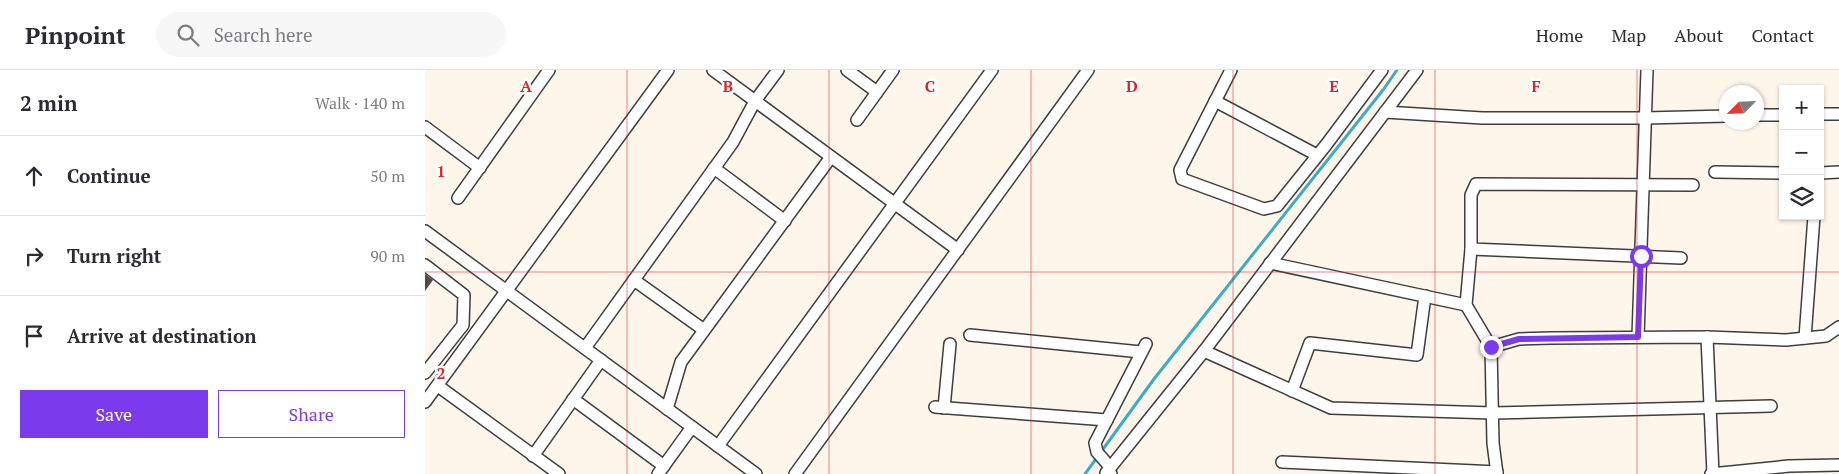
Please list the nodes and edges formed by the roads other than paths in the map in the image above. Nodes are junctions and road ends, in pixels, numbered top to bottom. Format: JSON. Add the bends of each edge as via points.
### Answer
{"nodes":[{"id":1,"x":549,"y":70,"type":"edge"},
{"id":2,"x":668,"y":70,"type":"edge"},
{"id":3,"x":713,"y":70,"type":"edge"},
{"id":4,"x":778,"y":70,"type":"edge"},
{"id":5,"x":847,"y":70,"type":"edge"},
{"id":6,"x":893,"y":70,"type":"edge"},
{"id":7,"x":993,"y":70,"type":"edge"},
{"id":8,"x":1088,"y":70,"type":"edge"},
{"id":9,"x":1231,"y":70,"type":"edge"},
{"id":10,"x":1382,"y":70,"type":"edge"},
{"id":11,"x":1417,"y":70,"type":"edge"},
{"id":12,"x":1647,"y":70,"type":"edge"},
{"id":13,"x":877,"y":92,"type":"junction"},
{"id":14,"x":755,"y":101,"type":"junction"},
{"id":15,"x":1215,"y":101,"type":"junction"},
{"id":16,"x":1385,"y":112,"type":"junction"},
{"id":17,"x":1824,"y":114,"type":"edge"},
{"id":18,"x":1839,"y":114,"type":"edge"},
{"id":19,"x":1779,"y":115,"type":"edge"},
{"id":20,"x":1719,"y":116,"type":"edge"},
{"id":21,"x":1764,"y":116,"type":"edge"},
{"id":22,"x":1645,"y":118,"type":"junction"},
{"id":23,"x":857,"y":120,"type":"dead end"},
{"id":24,"x":425,"y":127,"type":"edge"},
{"id":25,"x":1317,"y":155,"type":"junction"},
{"id":26,"x":831,"y":157,"type":"junction"},
{"id":27,"x":479,"y":168,"type":"junction"},
{"id":28,"x":714,"y":168,"type":"junction"},
{"id":29,"x":1715,"y":172,"type":"dead end"},
{"id":30,"x":1779,"y":172,"type":"edge"},
{"id":31,"x":1839,"y":172,"type":"edge"},
{"id":32,"x":1824,"y":173,"type":"edge"},
{"id":33,"x":1643,"y":185,"type":"junction"},
{"id":34,"x":1693,"y":185,"type":"dead end"},
{"id":35,"x":458,"y":198,"type":"dead end"},
{"id":36,"x":895,"y":203,"type":"junction"},
{"id":37,"x":785,"y":220,"type":"junction"},
{"id":38,"x":1813,"y":220,"type":"edge"},
{"id":39,"x":425,"y":231,"type":"edge"},
{"id":40,"x":1471,"y":249,"type":"junction"},
{"id":41,"x":958,"y":250,"type":"junction"},
{"id":42,"x":1641,"y":256,"type":"junction"},
{"id":43,"x":1681,"y":258,"type":"dead end"},
{"id":44,"x":1270,"y":263,"type":"junction"},
{"id":45,"x":425,"y":265,"type":"edge"},
{"id":46,"x":634,"y":280,"type":"junction"},
{"id":47,"x":507,"y":291,"type":"junction"},
{"id":48,"x":1425,"y":296,"type":"junction"},
{"id":49,"x":1466,"y":305,"type":"junction"},
{"id":50,"x":1839,"y":326,"type":"edge"},
{"id":51,"x":704,"y":330,"type":"junction"},
{"id":52,"x":970,"y":335,"type":"dead end"},
{"id":53,"x":1638,"y":337,"type":"junction"},
{"id":54,"x":1707,"y":337,"type":"junction"},
{"id":55,"x":1805,"y":338,"type":"junction"},
{"id":56,"x":950,"y":344,"type":"dead end"},
{"id":57,"x":1491,"y":347,"type":"junction"},
{"id":58,"x":585,"y":348,"type":"junction"},
{"id":59,"x":1205,"y":351,"type":"junction"},
{"id":60,"x":601,"y":360,"type":"junction"},
{"id":61,"x":425,"y":373,"type":"edge"},
{"id":62,"x":438,"y":386,"type":"junction"},
{"id":63,"x":1292,"y":391,"type":"junction"},
{"id":64,"x":573,"y":399,"type":"junction"},
{"id":65,"x":425,"y":402,"type":"edge"},
{"id":66,"x":1771,"y":406,"type":"dead end"},
{"id":67,"x":1710,"y":408,"type":"junction"},
{"id":68,"x":667,"y":409,"type":"junction"},
{"id":69,"x":1493,"y":413,"type":"junction"},
{"id":70,"x":1107,"y":420,"type":"junction"},
{"id":71,"x":692,"y":427,"type":"junction"},
{"id":72,"x":718,"y":446,"type":"junction"},
{"id":73,"x":533,"y":456,"type":"junction"},
{"id":74,"x":1283,"y":462,"type":"dead end"},
{"id":75,"x":1839,"y":466,"type":"edge"},
{"id":76,"x":661,"y":470,"type":"edge"},
{"id":77,"x":1111,"y":471,"type":"edge"},
{"id":78,"x":1497,"y":473,"type":"edge"},
{"id":79,"x":559,"y":474,"type":"edge"},
{"id":80,"x":756,"y":474,"type":"edge"},
{"id":81,"x":795,"y":474,"type":"edge"},
{"id":82,"x":1712,"y":474,"type":"edge"}],
"edges":[{"from":1,"to":27,"type":"street"},
{"from":2,"to":47,"type":"street"},
{"from":3,"to":14,"type":"street"},
{"from":4,"to":14,"type":"street"},
{"from":5,"to":13,"type":"street"},
{"from":6,"to":13,"type":"street"},
{"from":7,"to":36,"type":"street"},
{"from":8,"to":41,"type":"street"},
{"from":9,"to":15,"type":"street"},
{"from":10,"to":25,"type":"street"},
{"from":11,"to":16,"type":"street"},
{"from":12,"to":22,"type":"street"},
{"from":13,"to":23,"type":"street"},
{"from":14,"to":26,"type":"street"},
{"from":14,"to":28,"type":"street","via":[[733,142]]},
{"from":15,"to":25,"type":"street"},
{"from":15,"to":25,"type":"street","via":[[1180,170],[1182,179],[1269,209],[1277,206]]},
{"from":16,"to":22,"type":"street","via":[[1483,118]]},
{"from":16,"to":44,"type":"street"},
{"from":17,"to":18,"type":"street"},
{"from":19,"to":21,"type":"street"},
{"from":20,"to":22,"type":"street"},
{"from":22,"to":33,"type":"street"},
{"from":24,"to":27,"type":"street"},
{"from":26,"to":36,"type":"street"},
{"from":26,"to":37,"type":"street"},
{"from":27,"to":35,"type":"street"},
{"from":28,"to":37,"type":"street"},
{"from":28,"to":46,"type":"street"},
{"from":29,"to":30,"type":"street"},
{"from":31,"to":32,"type":"street"},
{"from":33,"to":34,"type":"street"},
{"from":33,"to":40,"type":"street","via":[[1476,184],[1471,194]]},
{"from":33,"to":42,"type":"street"},
{"from":36,"to":41,"type":"street"},
{"from":36,"to":72,"type":"street"},
{"from":37,"to":51,"type":"street"},
{"from":38,"to":55,"type":"street"},
{"from":39,"to":47,"type":"street"},
{"from":40,"to":42,"type":"street"},
{"from":40,"to":49,"type":"street"},
{"from":41,"to":81,"type":"street"},
{"from":42,"to":43,"type":"street"},
{"from":42,"to":53,"type":"street"},
{"from":44,"to":48,"type":"street"},
{"from":44,"to":59,"type":"street"},
{"from":45,"to":61,"type":"street","via":[[463,296],[463,325]]},
{"from":46,"to":51,"type":"street"},
{"from":46,"to":58,"type":"street"},
{"from":47,"to":58,"type":"street"},
{"from":47,"to":62,"type":"street"},
{"from":48,"to":49,"type":"street"},
{"from":48,"to":63,"type":"street","via":[[1417,355],[1310,344]]},
{"from":49,"to":57,"type":"street"},
{"from":50,"to":55,"type":"street","via":[[1826,336]]},
{"from":51,"to":68,"type":"street","via":[[681,362]]},
{"from":52,"to":70,"type":"street","via":[[1143,348]]},
{"from":53,"to":54,"type":"street"},
{"from":53,"to":57,"type":"street","via":[[1519,339]]},
{"from":54,"to":55,"type":"street"},
{"from":54,"to":67,"type":"street"},
{"from":56,"to":70,"type":"street","via":[[940,407]]},
{"from":57,"to":69,"type":"street"},
{"from":58,"to":60,"type":"street"},
{"from":59,"to":63,"type":"street"},
{"from":59,"to":77,"type":"street"},
{"from":60,"to":64,"type":"street"},
{"from":60,"to":68,"type":"street"},
{"from":62,"to":65,"type":"street"},
{"from":62,"to":73,"type":"street"},
{"from":63,"to":69,"type":"street","via":[[1331,408]]},
{"from":64,"to":73,"type":"street"},
{"from":64,"to":76,"type":"street"},
{"from":66,"to":67,"type":"street"},
{"from":67,"to":69,"type":"street"},
{"from":67,"to":82,"type":"street"},
{"from":68,"to":71,"type":"street"},
{"from":69,"to":78,"type":"street"},
{"from":70,"to":77,"type":"street","via":[[1095,443],[1097,452]]},
{"from":71,"to":72,"type":"street"},
{"from":71,"to":76,"type":"street"},
{"from":72,"to":80,"type":"street"},
{"from":73,"to":79,"type":"street"},
{"from":74,"to":78,"type":"street"},
{"from":75,"to":82,"type":"street","via":[[1789,466]]}]}
